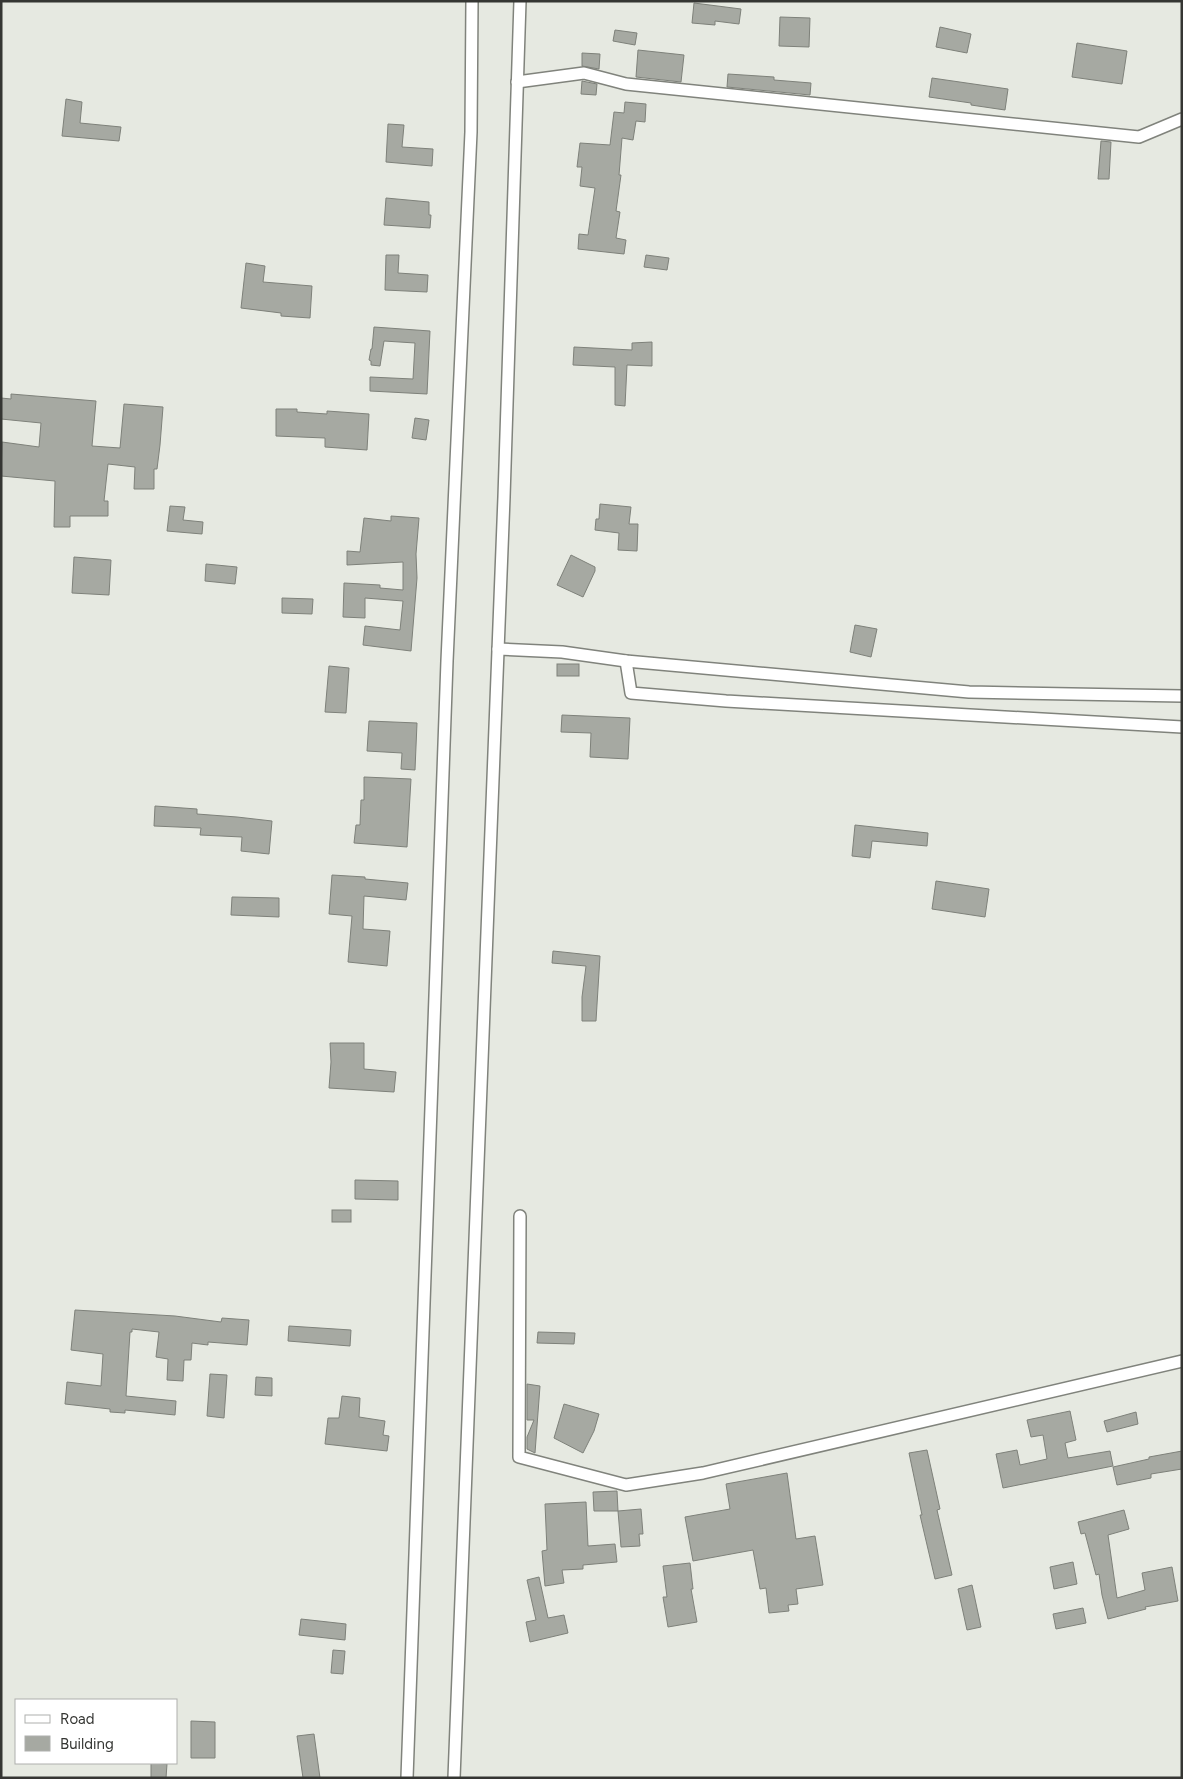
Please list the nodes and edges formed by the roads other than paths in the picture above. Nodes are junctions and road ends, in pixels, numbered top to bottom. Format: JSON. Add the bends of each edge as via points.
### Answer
{"nodes":[{"id":1,"x":472,"y":1,"type":"edge"},
{"id":2,"x":520,"y":1,"type":"edge"},
{"id":3,"x":517,"y":82,"type":"junction"},
{"id":4,"x":1182,"y":119,"type":"edge"},
{"id":5,"x":498,"y":649,"type":"junction"},
{"id":6,"x":626,"y":661,"type":"junction"},
{"id":7,"x":1182,"y":696,"type":"edge"},
{"id":8,"x":1182,"y":727,"type":"edge"},
{"id":9,"x":520,"y":1216,"type":"dead end"},
{"id":10,"x":1182,"y":1361,"type":"edge"},
{"id":11,"x":407,"y":1778,"type":"edge"},
{"id":12,"x":454,"y":1778,"type":"edge"}],
"edges":[{"from":1,"to":11,"type":"street","via":[[471,132],[447,661]]},
{"from":2,"to":3,"type":"street"},
{"from":3,"to":4,"type":"street","via":[[584,73],[626,84],[1139,137]]},
{"from":3,"to":5,"type":"street"},
{"from":5,"to":6,"type":"street","via":[[562,652]]},
{"from":5,"to":12,"type":"street"},
{"from":6,"to":7,"type":"street","via":[[969,692]]},
{"from":6,"to":8,"type":"street","via":[[631,693]]},
{"from":9,"to":10,"type":"street","via":[[519,1457],[626,1485],[702,1473]]}]}
